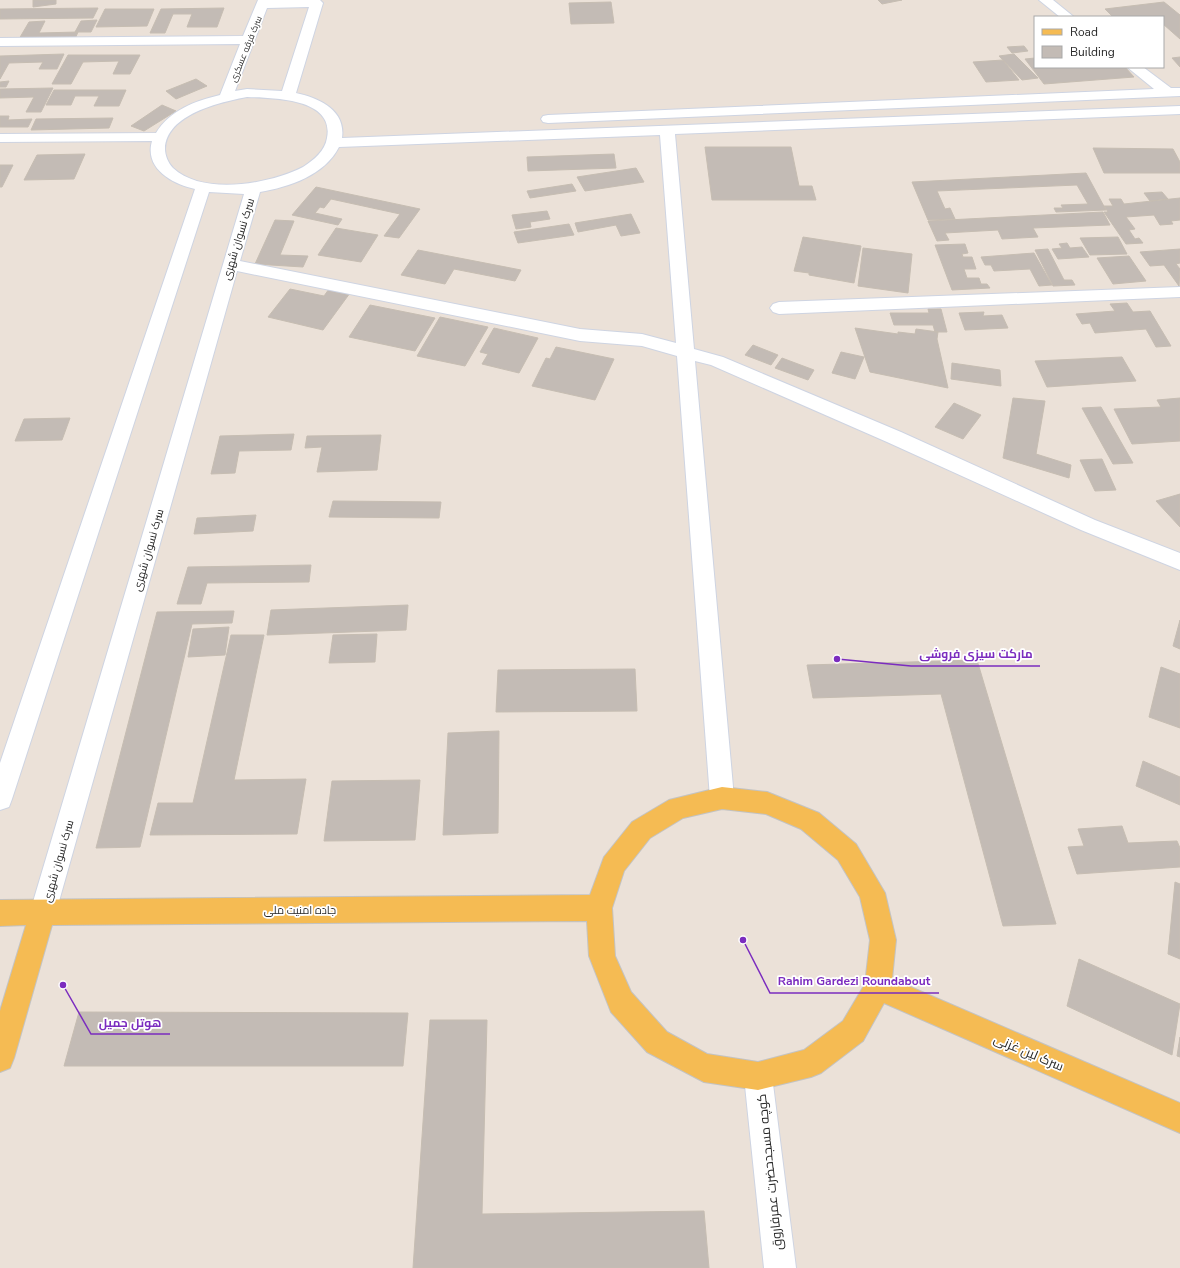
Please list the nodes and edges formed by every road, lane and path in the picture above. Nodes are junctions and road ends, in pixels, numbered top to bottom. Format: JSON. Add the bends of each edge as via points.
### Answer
{"nodes":[{"id":1,"x":1045,"y":0,"type":"edge"},
{"id":2,"x":264,"y":2,"type":"edge"},
{"id":3,"x":321,"y":2,"type":"edge"},
{"id":4,"x":1067,"y":16,"type":"edge"},
{"id":5,"x":249,"y":40,"type":"junction"},
{"id":6,"x":0,"y":42,"type":"edge"},
{"id":7,"x":1136,"y":68,"type":"edge"},
{"id":8,"x":1174,"y":93,"type":"edge"},
{"id":9,"x":288,"y":95,"type":"junction"},
{"id":10,"x":226,"y":97,"type":"junction"},
{"id":11,"x":1180,"y":110,"type":"edge"},
{"id":12,"x":534,"y":120,"type":"dead end"},
{"id":13,"x":352,"y":127,"type":"dead end"},
{"id":14,"x":668,"y":130,"type":"junction"},
{"id":15,"x":335,"y":135,"type":"junction"},
{"id":16,"x":161,"y":137,"type":"junction"},
{"id":17,"x":0,"y":138,"type":"edge"},
{"id":18,"x":203,"y":187,"type":"junction"},
{"id":19,"x":253,"y":188,"type":"junction"},
{"id":20,"x":230,"y":264,"type":"junction"},
{"id":21,"x":1180,"y":292,"type":"edge"},
{"id":22,"x":779,"y":308,"type":"dead end"},
{"id":23,"x":685,"y":352,"type":"junction"},
{"id":24,"x":1180,"y":562,"type":"edge"},
{"id":25,"x":722,"y":798,"type":"junction"},
{"id":26,"x":0,"y":799,"type":"edge"},
{"id":27,"x":599,"y":908,"type":"junction"},
{"id":28,"x":43,"y":912,"type":"junction"},
{"id":29,"x":0,"y":913,"type":"edge"},
{"id":30,"x":878,"y":987,"type":"junction"},
{"id":31,"x":0,"y":1058,"type":"edge"},
{"id":32,"x":758,"y":1076,"type":"junction"},
{"id":33,"x":1180,"y":1118,"type":"edge"},
{"id":34,"x":780,"y":1268,"type":"edge"}],
"edges":[{"from":1,"to":4,"type":"street"},
{"from":2,"to":3,"type":"street"},
{"from":2,"to":5,"type":"street","name":"سرک فرقه عسکری"},
{"from":3,"to":9,"type":"street"},
{"from":5,"to":6,"type":"street"},
{"from":5,"to":10,"type":"street","name":"سرک فرقه عسکری"},
{"from":7,"to":8,"type":"street"},
{"from":8,"to":12,"type":"street"},
{"from":9,"to":10,"type":"street","via":[[247,93]]},
{"from":9,"to":15,"type":"street","via":[[321,107],[331,116]]},
{"from":10,"to":16,"type":"street","via":[[188,111],[173,121]]},
{"from":11,"to":14,"type":"street"},
{"from":13,"to":15,"type":"street"},
{"from":14,"to":15,"type":"street"},
{"from":14,"to":23,"type":"street"},
{"from":15,"to":19,"type":"street","via":[[324,158],[306,171],[281,182]]},
{"from":16,"to":17,"type":"street"},
{"from":16,"to":18,"type":"street","via":[[158,158],[167,170],[182,180]]},
{"from":18,"to":19,"type":"street"},
{"from":18,"to":26,"type":"street"},
{"from":19,"to":20,"type":"street","name":"سرک نسوان شهری"},
{"from":20,"to":23,"type":"street","via":[[580,335],[642,340]]},
{"from":20,"to":28,"type":"street","name":"سرک نسوان شهری"},
{"from":21,"to":22,"type":"street"},
{"from":23,"to":24,"type":"street","via":[[724,364],[894,437],[1088,525]]},
{"from":23,"to":25,"type":"street"},
{"from":25,"to":27,"type":"main road","via":[[678,808],[641,830],[613,865]]},
{"from":25,"to":30,"type":"main road","via":[[767,803],[810,821],[847,852],[872,893],[883,940]]},
{"from":27,"to":28,"type":"main road","name":"جاده امنیت ملی"},
{"from":27,"to":32,"type":"main road","via":[[602,956],[621,1002],[657,1042],[704,1068]]},
{"from":28,"to":29,"type":"main road","name":"جاده امنیت ملی"},
{"from":28,"to":31,"type":"main road"},
{"from":30,"to":32,"type":"main road","via":[[853,1031],[811,1063]]},
{"from":30,"to":33,"type":"main road","name":"سرک لین غزنی"},
{"from":32,"to":34,"type":"street","name":"کوچه مسجدحضرت عمرفاروق"}]}
